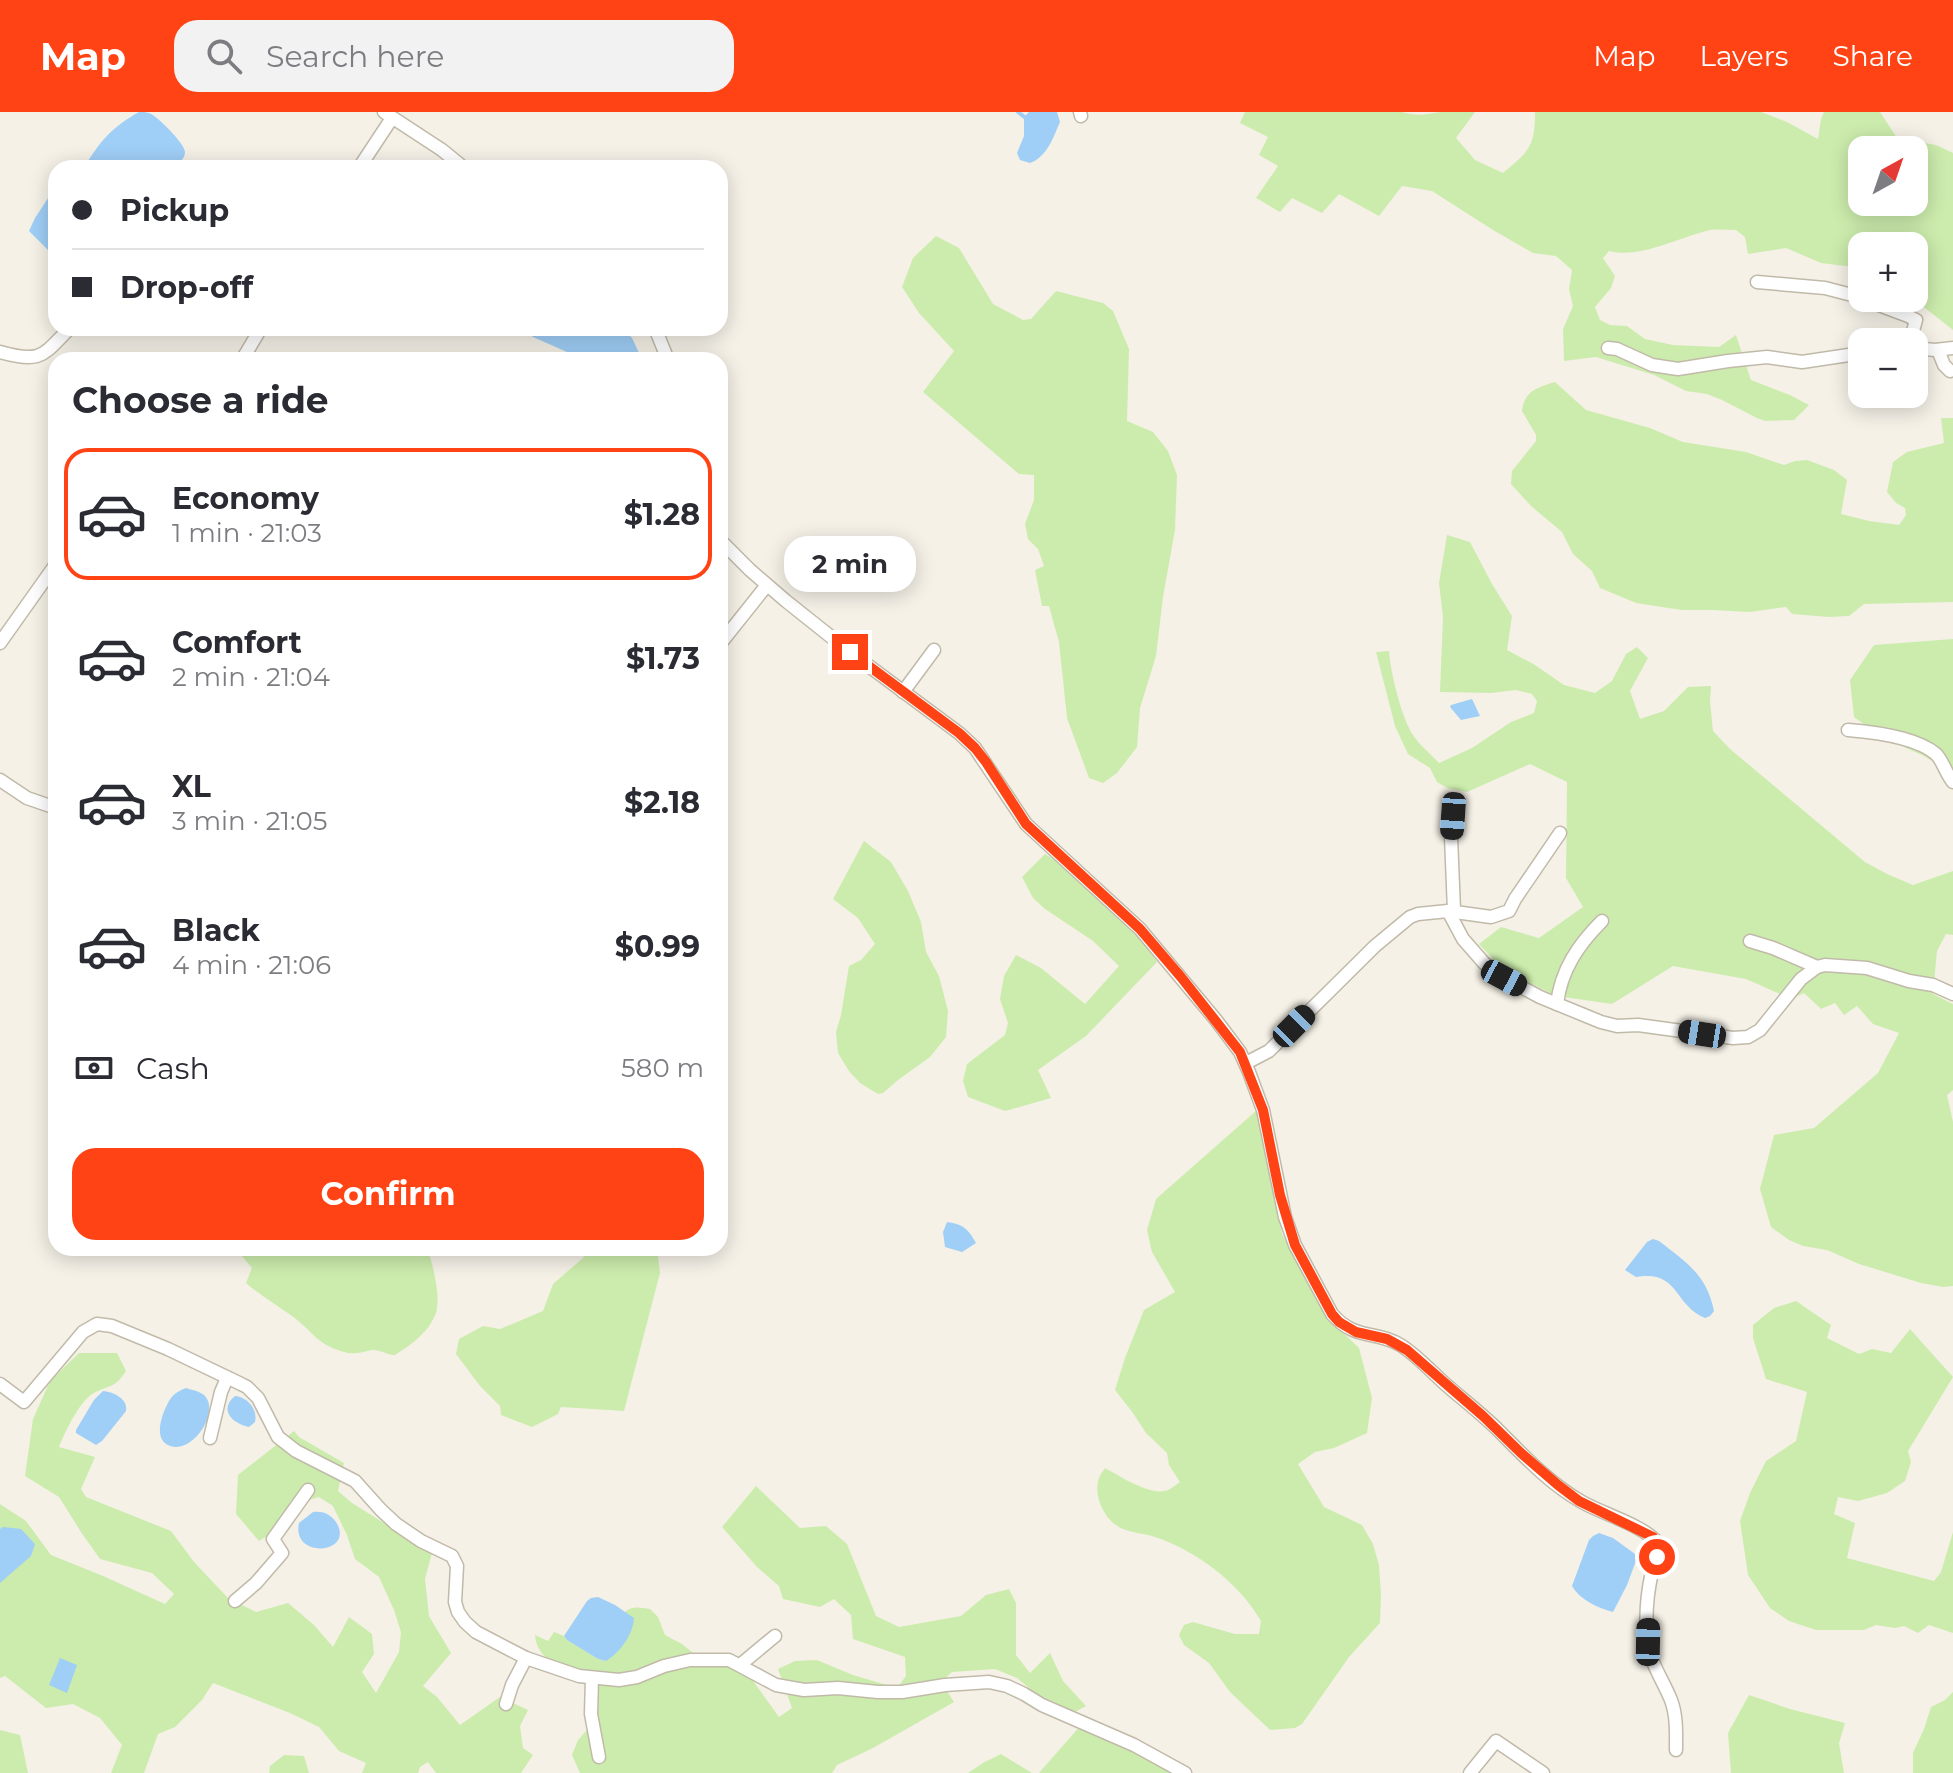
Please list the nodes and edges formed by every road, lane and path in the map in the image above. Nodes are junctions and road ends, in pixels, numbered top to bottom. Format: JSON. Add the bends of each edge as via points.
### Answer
{"nodes":[{"id":1,"x":388,"y":115,"type":"edge"},
{"id":2,"x":363,"y":160,"type":"edge"},
{"id":3,"x":454,"y":160,"type":"edge"},
{"id":4,"x":1757,"y":282,"type":"dead end"},
{"id":5,"x":1914,"y":328,"type":"edge"},
{"id":6,"x":63,"y":336,"type":"edge"},
{"id":7,"x":1608,"y":348,"type":"dead end"},
{"id":8,"x":1953,"y":348,"type":"edge"},
{"id":9,"x":1928,"y":349,"type":"edge"},
{"id":10,"x":1938,"y":350,"type":"junction"},
{"id":11,"x":0,"y":352,"type":"edge"},
{"id":12,"x":1848,"y":355,"type":"edge"},
{"id":13,"x":1950,"y":371,"type":"dead end"},
{"id":14,"x":728,"y":548,"type":"edge"},
{"id":15,"x":48,"y":575,"type":"edge"},
{"id":16,"x":767,"y":585,"type":"junction"},
{"id":17,"x":728,"y":634,"type":"edge"},
{"id":18,"x":0,"y":643,"type":"edge"},
{"id":19,"x":934,"y":650,"type":"dead end"},
{"id":20,"x":903,"y":692,"type":"junction"},
{"id":21,"x":1848,"y":730,"type":"dead end"},
{"id":22,"x":0,"y":780,"type":"edge"},
{"id":23,"x":1953,"y":782,"type":"edge"},
{"id":24,"x":48,"y":805,"type":"edge"},
{"id":25,"x":1453,"y":816,"type":"dead end"},
{"id":26,"x":1560,"y":833,"type":"dead end"},
{"id":27,"x":1451,"y":911,"type":"junction"},
{"id":28,"x":1602,"y":921,"type":"dead end"},
{"id":29,"x":1750,"y":941,"type":"dead end"},
{"id":30,"x":1817,"y":967,"type":"junction"},
{"id":31,"x":1953,"y":994,"type":"edge"},
{"id":32,"x":1557,"y":1004,"type":"junction"},
{"id":33,"x":1246,"y":1063,"type":"junction"},
{"id":34,"x":227,"y":1378,"type":"junction"},
{"id":35,"x":0,"y":1384,"type":"edge"},
{"id":36,"x":210,"y":1438,"type":"dead end"},
{"id":37,"x":308,"y":1490,"type":"dead end"},
{"id":38,"x":235,"y":1601,"type":"dead end"},
{"id":39,"x":775,"y":1636,"type":"dead end"},
{"id":40,"x":526,"y":1658,"type":"junction"},
{"id":41,"x":740,"y":1665,"type":"junction"},
{"id":42,"x":592,"y":1678,"type":"junction"},
{"id":43,"x":506,"y":1704,"type":"dead end"},
{"id":44,"x":1676,"y":1750,"type":"dead end"},
{"id":45,"x":599,"y":1757,"type":"dead end"},
{"id":46,"x":1185,"y":1773,"type":"edge"},
{"id":47,"x":1470,"y":1773,"type":"edge"},
{"id":48,"x":1543,"y":1773,"type":"edge"}],
"edges":[{"from":1,"to":2,"type":"street"},
{"from":1,"to":3,"type":"street"},
{"from":4,"to":5,"type":"street","via":[[1852,295],[1916,320]]},
{"from":6,"to":11,"type":"street","via":[[39,356]]},
{"from":7,"to":12,"type":"street","via":[[1678,369],[1767,357],[1802,362]]},
{"from":8,"to":10,"type":"street"},
{"from":9,"to":10,"type":"street"},
{"from":10,"to":13,"type":"street"},
{"from":14,"to":16,"type":"street"},
{"from":15,"to":18,"type":"street"},
{"from":16,"to":17,"type":"street"},
{"from":16,"to":20,"type":"street"},
{"from":19,"to":20,"type":"street"},
{"from":20,"to":33,"type":"street","via":[[975,748],[1026,824],[1140,929]]},
{"from":21,"to":23,"type":"street","via":[[1902,738],[1923,747],[1937,755]]},
{"from":22,"to":24,"type":"street"},
{"from":25,"to":27,"type":"street"},
{"from":26,"to":27,"type":"street","via":[[1509,911],[1491,917]]},
{"from":27,"to":32,"type":"street","via":[[1463,939],[1484,963]]},
{"from":27,"to":33,"type":"street","via":[[1418,914],[1398,926],[1269,1051]]},
{"from":28,"to":32,"type":"street","via":[[1573,955]]},
{"from":29,"to":30,"type":"street"},
{"from":30,"to":31,"type":"street","via":[[1867,968]]},
{"from":30,"to":32,"type":"street","via":[[1748,1037],[1617,1026]]},
{"from":33,"to":44,"type":"street","via":[[1263,1110],[1295,1245],[1332,1314],[1356,1332],[1407,1350],[1558,1485],[1657,1542],[1648,1642],[1672,1702]]},
{"from":34,"to":35,"type":"street","via":[[103,1323],[83,1332],[24,1402]]},
{"from":34,"to":36,"type":"street"},
{"from":34,"to":40,"type":"street","via":[[258,1398],[278,1437],[355,1481],[396,1524],[452,1556],[457,1566],[455,1602],[465,1622]]},
{"from":37,"to":38,"type":"street","via":[[273,1539],[282,1553]]},
{"from":39,"to":41,"type":"street"},
{"from":40,"to":42,"type":"street"},
{"from":40,"to":43,"type":"street"},
{"from":41,"to":42,"type":"street","via":[[690,1660],[619,1680]]},
{"from":41,"to":46,"type":"street","via":[[776,1685],[804,1690],[902,1692],[998,1684]]},
{"from":42,"to":45,"type":"street","via":[[591,1714]]},
{"from":47,"to":48,"type":"street","via":[[1496,1741]]}]}
